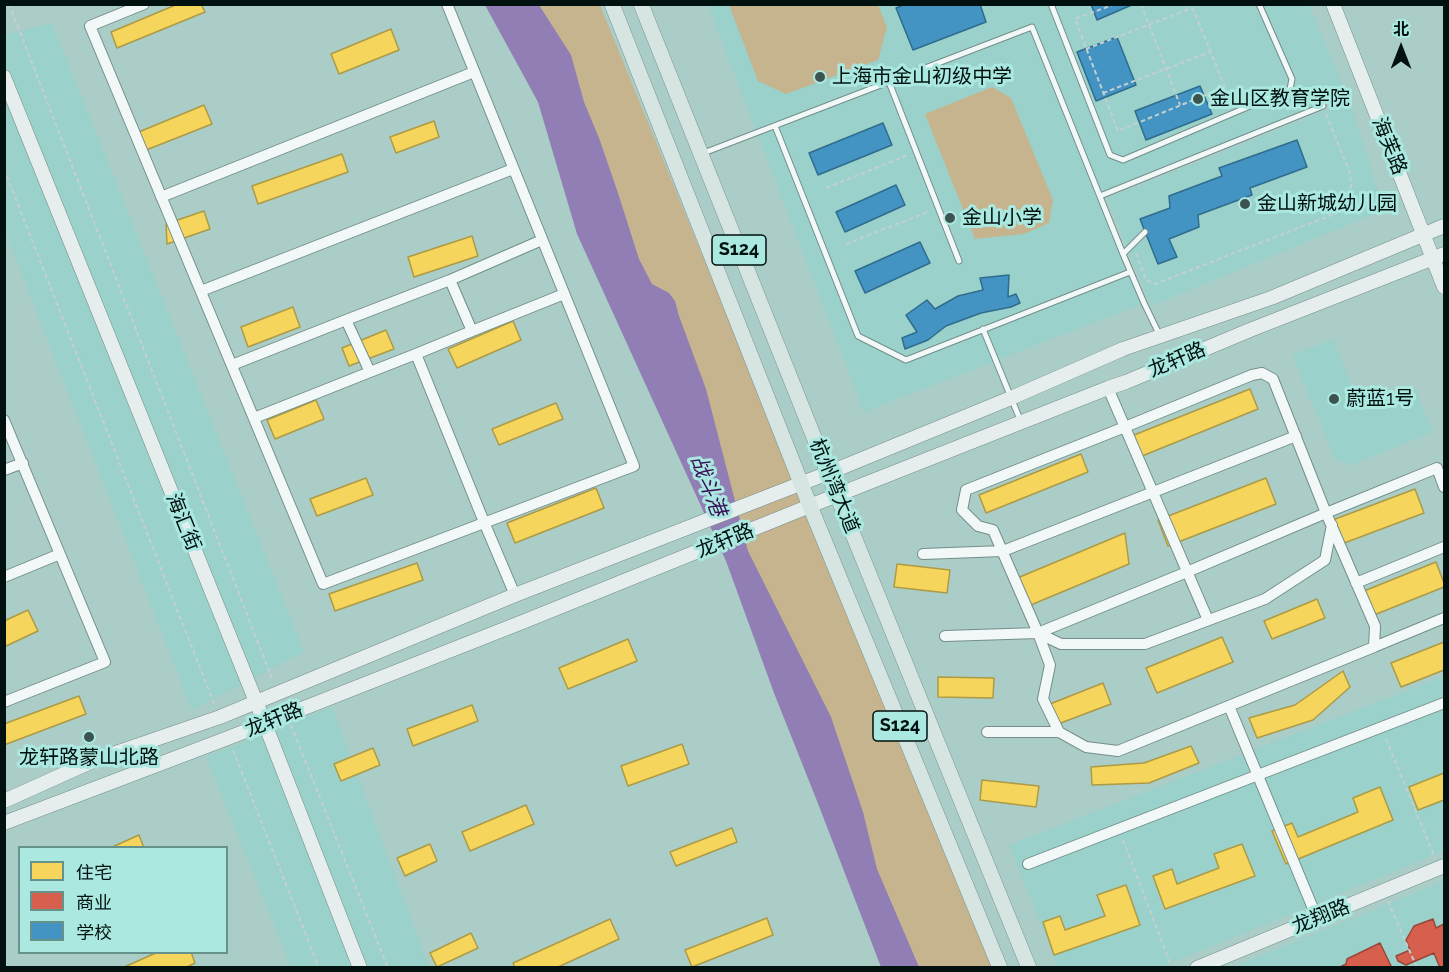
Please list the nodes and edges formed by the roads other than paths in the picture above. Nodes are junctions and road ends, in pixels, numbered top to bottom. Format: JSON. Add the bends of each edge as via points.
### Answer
{"nodes":[{"id":1,"x":144,"y":4,"type":"edge"},
{"id":2,"x":447,"y":4,"type":"edge"},
{"id":3,"x":612,"y":4,"type":"edge"},
{"id":4,"x":641,"y":4,"type":"edge"},
{"id":5,"x":1052,"y":4,"type":"edge"},
{"id":6,"x":1333,"y":4,"type":"edge"},
{"id":7,"x":1261,"y":5,"type":"edge"},
{"id":8,"x":474,"y":72,"type":"junction"},
{"id":9,"x":4,"y":77,"type":"edge"},
{"id":10,"x":889,"y":82,"type":"junction"},
{"id":11,"x":1323,"y":106,"type":"road end"},
{"id":12,"x":775,"y":126,"type":"junction"},
{"id":13,"x":701,"y":154,"type":"junction"},
{"id":14,"x":513,"y":169,"type":"junction"},
{"id":15,"x":1100,"y":196,"type":"junction"},
{"id":16,"x":161,"y":197,"type":"junction"},
{"id":17,"x":1444,"y":226,"type":"edge"},
{"id":18,"x":1145,"y":232,"type":"dead end"},
{"id":19,"x":1423,"y":234,"type":"junction"},
{"id":20,"x":542,"y":240,"type":"junction"},
{"id":21,"x":1123,"y":255,"type":"junction"},
{"id":22,"x":1438,"y":256,"type":"edge"},
{"id":23,"x":960,"y":261,"type":"dead end"},
{"id":24,"x":1130,"y":272,"type":"junction"},
{"id":25,"x":450,"y":280,"type":"junction"},
{"id":26,"x":1444,"y":287,"type":"edge"},
{"id":27,"x":201,"y":291,"type":"junction"},
{"id":28,"x":564,"y":294,"type":"junction"},
{"id":29,"x":346,"y":320,"type":"junction"},
{"id":30,"x":983,"y":330,"type":"junction"},
{"id":31,"x":472,"y":331,"type":"junction"},
{"id":32,"x":1160,"y":336,"type":"junction"},
{"id":33,"x":416,"y":354,"type":"junction"},
{"id":34,"x":232,"y":365,"type":"junction"},
{"id":35,"x":370,"y":372,"type":"junction"},
{"id":36,"x":1108,"y":388,"type":"junction"},
{"id":37,"x":1011,"y":398,"type":"junction"},
{"id":38,"x":254,"y":417,"type":"junction"},
{"id":39,"x":4,"y":420,"type":"edge"},
{"id":40,"x":1021,"y":423,"type":"junction"},
{"id":41,"x":1125,"y":427,"type":"junction"},
{"id":42,"x":1296,"y":436,"type":"junction"},
{"id":43,"x":22,"y":463,"type":"junction"},
{"id":44,"x":4,"y":470,"type":"edge"},
{"id":45,"x":828,"y":473,"type":"junction"},
{"id":46,"x":801,"y":483,"type":"junction"},
{"id":47,"x":1444,"y":487,"type":"edge"},
{"id":48,"x":1153,"y":492,"type":"junction"},
{"id":49,"x":837,"y":495,"type":"junction"},
{"id":50,"x":810,"y":506,"type":"junction"},
{"id":51,"x":1326,"y":513,"type":"junction"},
{"id":52,"x":484,"y":522,"type":"junction"},
{"id":53,"x":1332,"y":525,"type":"junction"},
{"id":54,"x":1444,"y":547,"type":"edge"},
{"id":55,"x":1003,"y":551,"type":"junction"},
{"id":56,"x":60,"y":554,"type":"junction"},
{"id":57,"x":923,"y":554,"type":"dead end"},
{"id":58,"x":1187,"y":572,"type":"junction"},
{"id":59,"x":4,"y":577,"type":"edge"},
{"id":60,"x":1356,"y":583,"type":"junction"},
{"id":61,"x":515,"y":595,"type":"junction"},
{"id":62,"x":1444,"y":618,"type":"edge"},
{"id":63,"x":1208,"y":620,"type":"junction"},
{"id":64,"x":1038,"y":633,"type":"junction"},
{"id":65,"x":945,"y":636,"type":"dead end"},
{"id":66,"x":1374,"y":647,"type":"junction"},
{"id":67,"x":4,"y":702,"type":"edge"},
{"id":68,"x":256,"y":703,"type":"junction"},
{"id":69,"x":1444,"y":703,"type":"edge"},
{"id":70,"x":1229,"y":705,"type":"junction"},
{"id":71,"x":265,"y":724,"type":"junction"},
{"id":72,"x":987,"y":732,"type":"dead end"},
{"id":73,"x":1059,"y":732,"type":"junction"},
{"id":74,"x":1258,"y":775,"type":"junction"},
{"id":75,"x":4,"y":801,"type":"edge"},
{"id":76,"x":4,"y":823,"type":"edge"},
{"id":77,"x":1028,"y":864,"type":"dead end"},
{"id":78,"x":1442,"y":867,"type":"edge"},
{"id":79,"x":1317,"y":918,"type":"junction"},
{"id":80,"x":360,"y":968,"type":"edge"},
{"id":81,"x":1000,"y":968,"type":"edge"},
{"id":82,"x":1029,"y":968,"type":"edge"},
{"id":83,"x":1197,"y":968,"type":"edge"}],
"edges":[{"from":1,"to":16,"type":"street","via":[[90,26]]},
{"from":2,"to":8,"type":"street"},
{"from":3,"to":46,"type":"main road","name":"杭州湾大道","number":"S124"},
{"from":4,"to":13,"type":"main road","name":"杭州湾大道","number":"S124"},
{"from":5,"to":7,"type":"lane","via":[[1110,155],[1123,160],[1290,89],[1292,79]]},
{"from":6,"to":19,"type":"street","name":"海芙路"},
{"from":8,"to":14,"type":"street"},
{"from":8,"to":16,"type":"street"},
{"from":9,"to":68,"type":"street","name":"海汇街"},
{"from":10,"to":12,"type":"lane"},
{"from":10,"to":15,"type":"lane","via":[[1032,27]]},
{"from":10,"to":23,"type":"lane"},
{"from":11,"to":15,"type":"lane"},
{"from":12,"to":13,"type":"lane"},
{"from":12,"to":30,"type":"lane","via":[[858,336],[906,360]]},
{"from":13,"to":45,"type":"main road","name":"杭州湾大道","number":"S124"},
{"from":14,"to":20,"type":"street"},
{"from":14,"to":27,"type":"street"},
{"from":15,"to":21,"type":"lane"},
{"from":16,"to":27,"type":"street"},
{"from":17,"to":19,"type":"street"},
{"from":18,"to":21,"type":"lane"},
{"from":19,"to":22,"type":"street","name":"海芙路"},
{"from":19,"to":32,"type":"street","via":[[1271,297]]},
{"from":20,"to":25,"type":"street"},
{"from":20,"to":28,"type":"street"},
{"from":21,"to":24,"type":"lane"},
{"from":22,"to":26,"type":"street","name":"海芙路"},
{"from":22,"to":36,"type":"street","name":"龙轩路"},
{"from":24,"to":30,"type":"lane"},
{"from":24,"to":32,"type":"lane"},
{"from":25,"to":29,"type":"street"},
{"from":25,"to":31,"type":"street"},
{"from":27,"to":34,"type":"street"},
{"from":28,"to":31,"type":"street"},
{"from":28,"to":52,"type":"street","via":[[634,466]]},
{"from":29,"to":34,"type":"street"},
{"from":29,"to":35,"type":"street"},
{"from":30,"to":37,"type":"lane"},
{"from":31,"to":33,"type":"street"},
{"from":32,"to":37,"type":"street"},
{"from":33,"to":35,"type":"street"},
{"from":33,"to":52,"type":"street"},
{"from":34,"to":38,"type":"street"},
{"from":35,"to":38,"type":"street"},
{"from":36,"to":40,"type":"street","name":"龙轩路"},
{"from":36,"to":41,"type":"street"},
{"from":37,"to":40,"type":"lane"},
{"from":37,"to":45,"type":"street"},
{"from":38,"to":52,"type":"street","via":[[323,584]]},
{"from":39,"to":43,"type":"street"},
{"from":40,"to":49,"type":"street","name":"龙轩路"},
{"from":41,"to":42,"type":"street","via":[[1262,372],[1273,379]]},
{"from":41,"to":48,"type":"street"},
{"from":41,"to":55,"type":"street","via":[[966,490],[962,510],[978,526],[993,530]]},
{"from":42,"to":48,"type":"street"},
{"from":42,"to":51,"type":"street"},
{"from":43,"to":44,"type":"street"},
{"from":43,"to":56,"type":"street"},
{"from":45,"to":46,"type":"street"},
{"from":45,"to":49,"type":"main road","name":"杭州湾大道","number":"S124"},
{"from":46,"to":50,"type":"main road","name":"杭州湾大道","number":"S124"},
{"from":46,"to":61,"type":"street"},
{"from":47,"to":51,"type":"street","via":[[1437,468]]},
{"from":48,"to":55,"type":"street"},
{"from":48,"to":58,"type":"street"},
{"from":49,"to":50,"type":"street","name":"龙轩路"},
{"from":49,"to":82,"type":"main road","name":"杭州湾大道","number":"S124"},
{"from":50,"to":71,"type":"street","name":"龙轩路"},
{"from":50,"to":81,"type":"main road","name":"杭州湾大道","number":"S124"},
{"from":51,"to":53,"type":"street"},
{"from":51,"to":58,"type":"street"},
{"from":52,"to":61,"type":"street"},
{"from":53,"to":60,"type":"street"},
{"from":53,"to":63,"type":"street","via":[[1325,560],[1265,599]]},
{"from":54,"to":60,"type":"street"},
{"from":55,"to":57,"type":"street"},
{"from":55,"to":64,"type":"street"},
{"from":56,"to":59,"type":"street"},
{"from":56,"to":67,"type":"street","via":[[105,662]]},
{"from":58,"to":63,"type":"street"},
{"from":58,"to":64,"type":"street"},
{"from":60,"to":66,"type":"street","via":[[1375,626]]},
{"from":61,"to":68,"type":"street"},
{"from":62,"to":66,"type":"street"},
{"from":63,"to":64,"type":"street","via":[[1145,644],[1061,644]]},
{"from":64,"to":65,"type":"street"},
{"from":64,"to":73,"type":"street","via":[[1050,665],[1043,699]]},
{"from":66,"to":70,"type":"street"},
{"from":68,"to":71,"type":"street","name":"海汇街"},
{"from":68,"to":75,"type":"street","via":[[95,760]]},
{"from":69,"to":74,"type":"street"},
{"from":70,"to":73,"type":"street","via":[[1118,750],[1086,747]]},
{"from":70,"to":74,"type":"street"},
{"from":71,"to":76,"type":"street","name":"龙轩路"},
{"from":71,"to":80,"type":"street","name":"海汇街"},
{"from":72,"to":73,"type":"street"},
{"from":74,"to":77,"type":"street"},
{"from":74,"to":79,"type":"street"},
{"from":78,"to":79,"type":"street","name":"龙翔路"},
{"from":79,"to":83,"type":"street","name":"龙翔路"}]}
